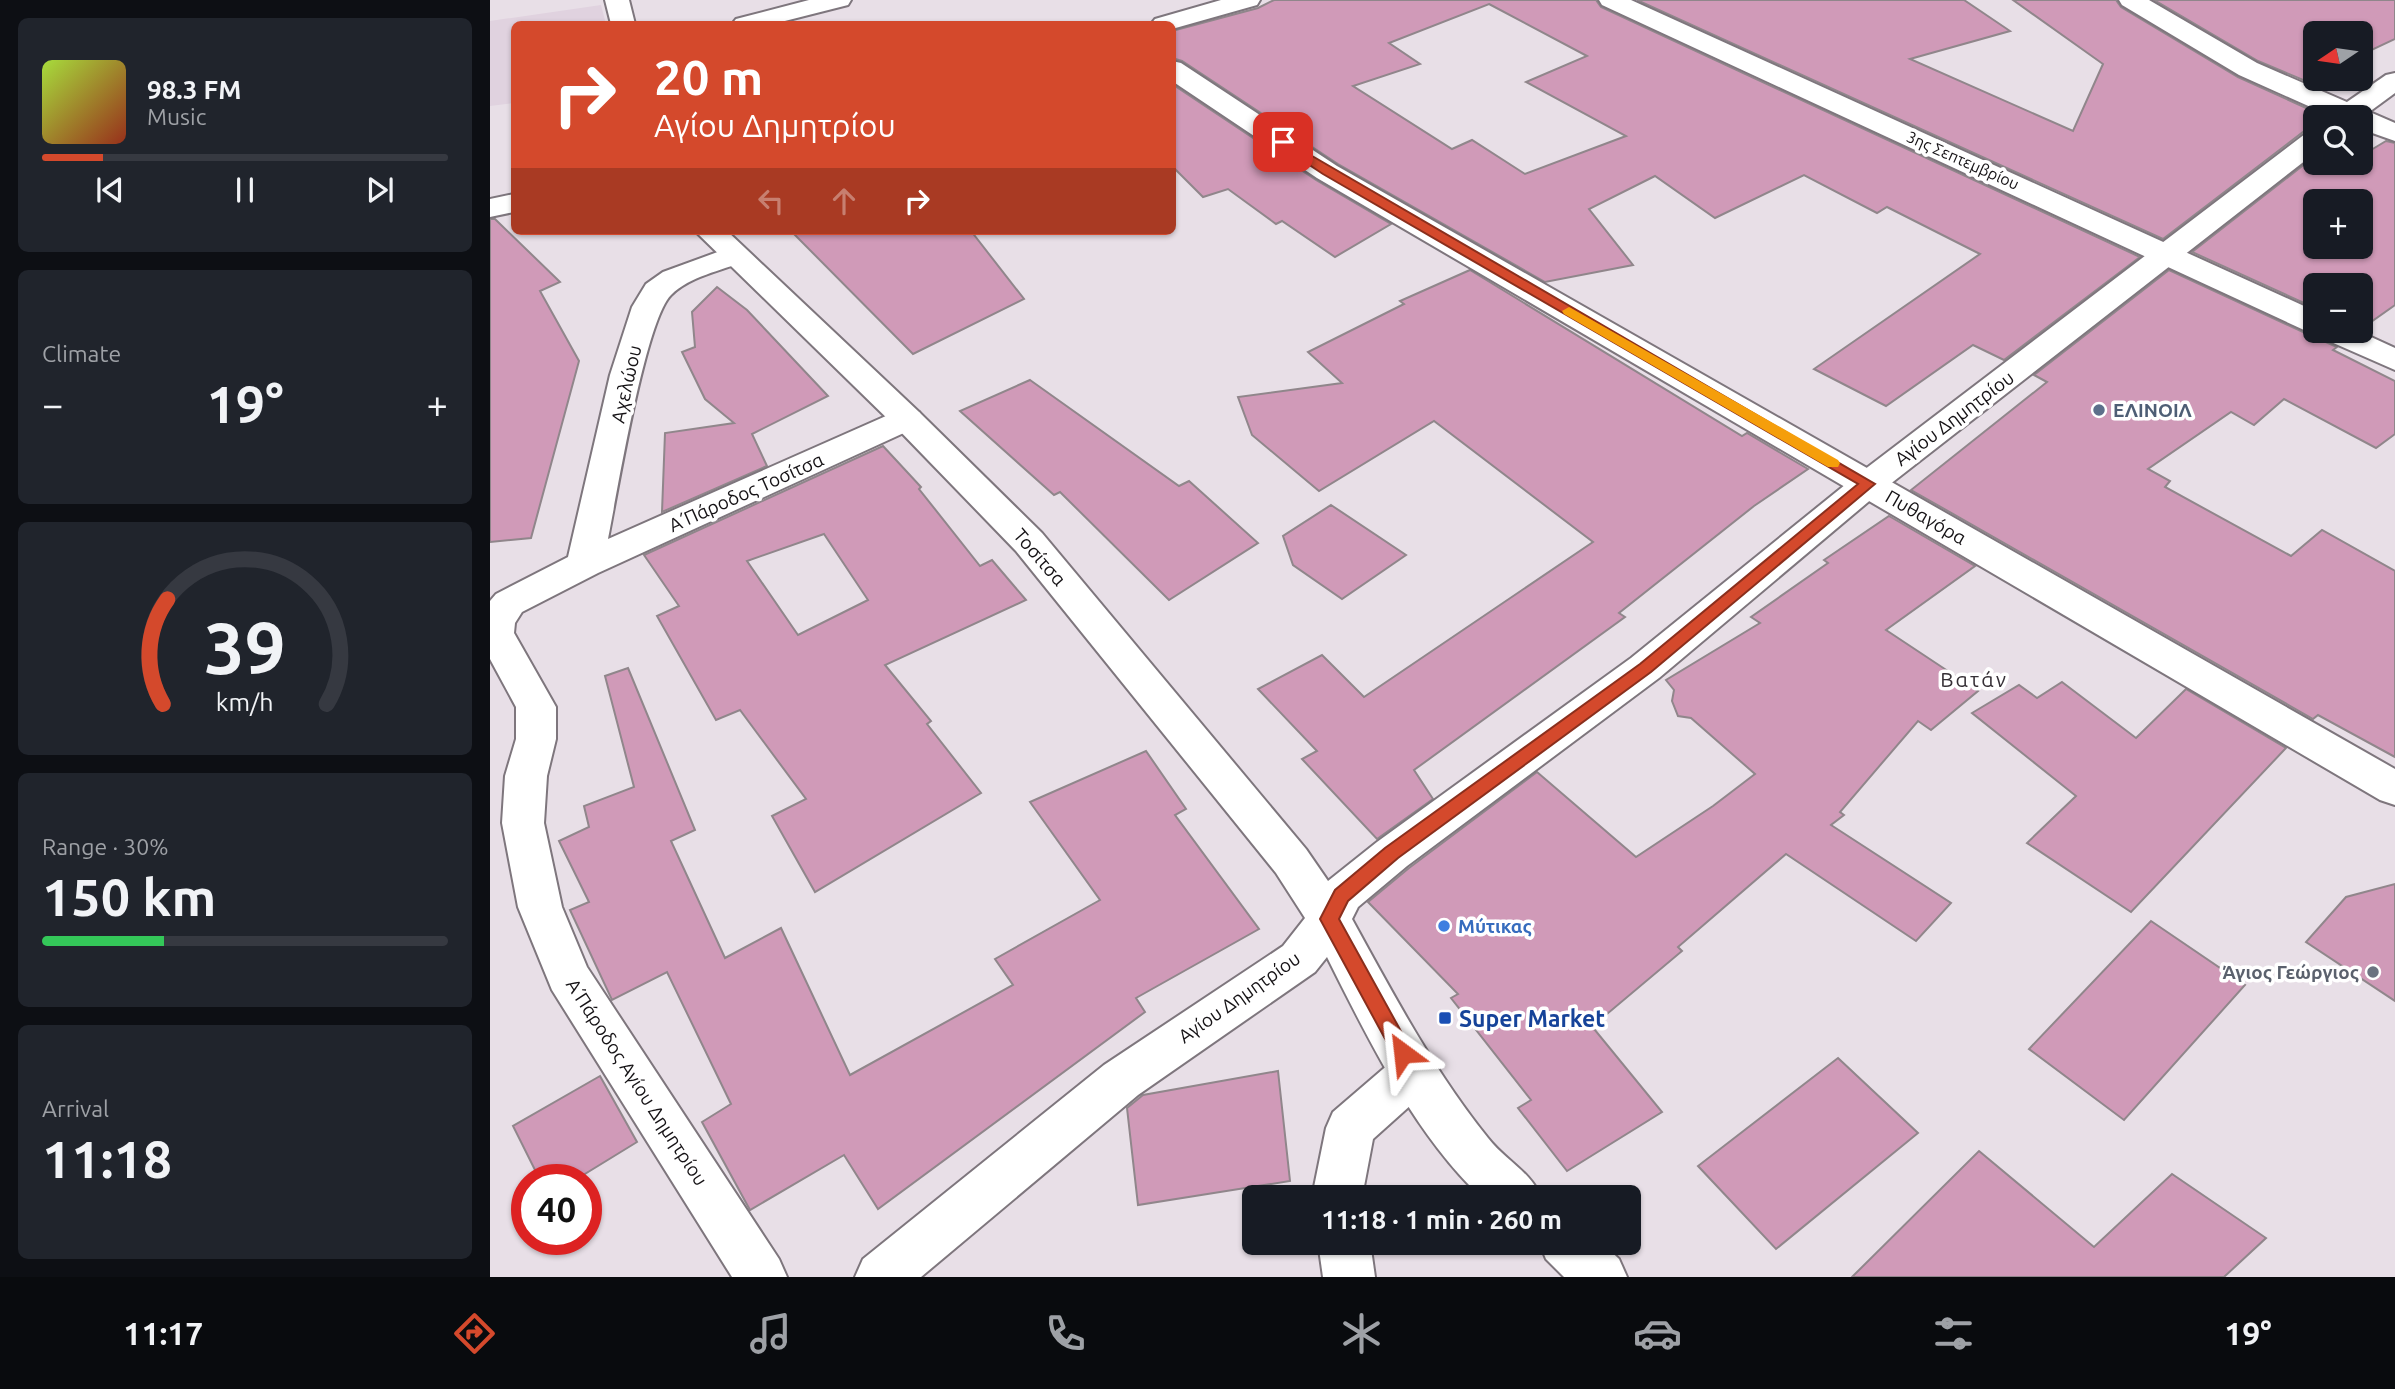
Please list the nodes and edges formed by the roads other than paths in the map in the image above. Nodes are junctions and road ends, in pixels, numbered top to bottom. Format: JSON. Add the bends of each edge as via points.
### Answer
{"nodes":[{"id":1,"x":617,"y":0,"type":"edge"},
{"id":2,"x":839,"y":0,"type":"edge"},
{"id":3,"x":1248,"y":0,"type":"edge"},
{"id":4,"x":1611,"y":0,"type":"edge"},
{"id":5,"x":2130,"y":0,"type":"edge"},
{"id":6,"x":622,"y":21,"type":"edge"},
{"id":7,"x":757,"y":21,"type":"edge"},
{"id":8,"x":1174,"y":21,"type":"edge"},
{"id":9,"x":1176,"y":72,"type":"edge"},
{"id":10,"x":2395,"y":81,"type":"edge"},
{"id":11,"x":2326,"y":105,"type":"edge"},
{"id":12,"x":2366,"y":105,"type":"edge"},
{"id":13,"x":2373,"y":124,"type":"edge"},
{"id":14,"x":2395,"y":132,"type":"edge"},
{"id":15,"x":2303,"y":149,"type":"edge"},
{"id":16,"x":511,"y":204,"type":"edge"},
{"id":17,"x":490,"y":208,"type":"edge"},
{"id":18,"x":722,"y":243,"type":"edge"},
{"id":19,"x":2168,"y":254,"type":"junction"},
{"id":20,"x":2303,"y":317,"type":"edge"},
{"id":21,"x":2359,"y":343,"type":"edge"},
{"id":22,"x":2395,"y":360,"type":"edge"},
{"id":23,"x":906,"y":419,"type":"junction"},
{"id":24,"x":1868,"y":484,"type":"junction"},
{"id":25,"x":585,"y":564,"type":"junction"},
{"id":26,"x":2395,"y":789,"type":"edge"},
{"id":27,"x":1330,"y":919,"type":"junction"},
{"id":28,"x":1414,"y":1072,"type":"junction"},
{"id":29,"x":1338,"y":1185,"type":"edge"},
{"id":30,"x":1503,"y":1185,"type":"edge"},
{"id":31,"x":1345,"y":1255,"type":"edge"},
{"id":32,"x":1578,"y":1255,"type":"edge"},
{"id":33,"x":761,"y":1277,"type":"edge"},
{"id":34,"x":881,"y":1277,"type":"edge"},
{"id":35,"x":1349,"y":1277,"type":"edge"},
{"id":36,"x":1601,"y":1277,"type":"edge"}],
"edges":[{"from":1,"to":6,"type":"street"},
{"from":2,"to":7,"type":"street"},
{"from":3,"to":8,"type":"street"},
{"from":4,"to":19,"type":"street","name":"3ης Σεπτεμβρίου"},
{"from":5,"to":11,"type":"street","via":[[2248,69]]},
{"from":9,"to":24,"type":"street","name":"Πυθαγόρα","via":[[1327,172]]},
{"from":10,"to":12,"type":"street"},
{"from":13,"to":14,"type":"street"},
{"from":15,"to":19,"type":"street","name":"Αγίου Δημητρίου"},
{"from":16,"to":17,"type":"street"},
{"from":18,"to":23,"type":"street","name":"Τοσίτσα"},
{"from":18,"to":25,"type":"street","name":"Αχελώου","via":[[655,292],[646,305]]},
{"from":19,"to":20,"type":"street","name":"3ης Σεπτεμβρίου"},
{"from":19,"to":24,"type":"street","name":"Αγίου Δημητρίου"},
{"from":21,"to":22,"type":"street"},
{"from":23,"to":25,"type":"street","name":"Α΄ Πάροδος Τοσίτσα"},
{"from":23,"to":27,"type":"street","name":"Τοσίτσα","via":[[1029,542],[1290,861]]},
{"from":24,"to":26,"type":"street","name":"Πυθαγόρα"},
{"from":24,"to":27,"type":"street","name":"Αγίου Δημητρίου","via":[[1645,668],[1392,853],[1342,895]]},
{"from":25,"to":33,"type":"street","name":"Α΄ Πάροδος Αγίου Δημητρίου","via":[[509,603],[496,621],[495,633],[536,707],[536,739],[526,776],[523,822],[540,907],[568,976]]},
{"from":27,"to":28,"type":"street","name":"Τοσίτσα"},
{"from":27,"to":34,"type":"street","name":"Αγίου Δημητρίου","via":[[1298,959],[1121,1080]]},
{"from":28,"to":29,"type":"street","via":[[1350,1128]]},
{"from":28,"to":30,"type":"street","name":"Τοσίτσα","via":[[1472,1156]]},
{"from":31,"to":35,"type":"street"},
{"from":32,"to":36,"type":"street"}]}
